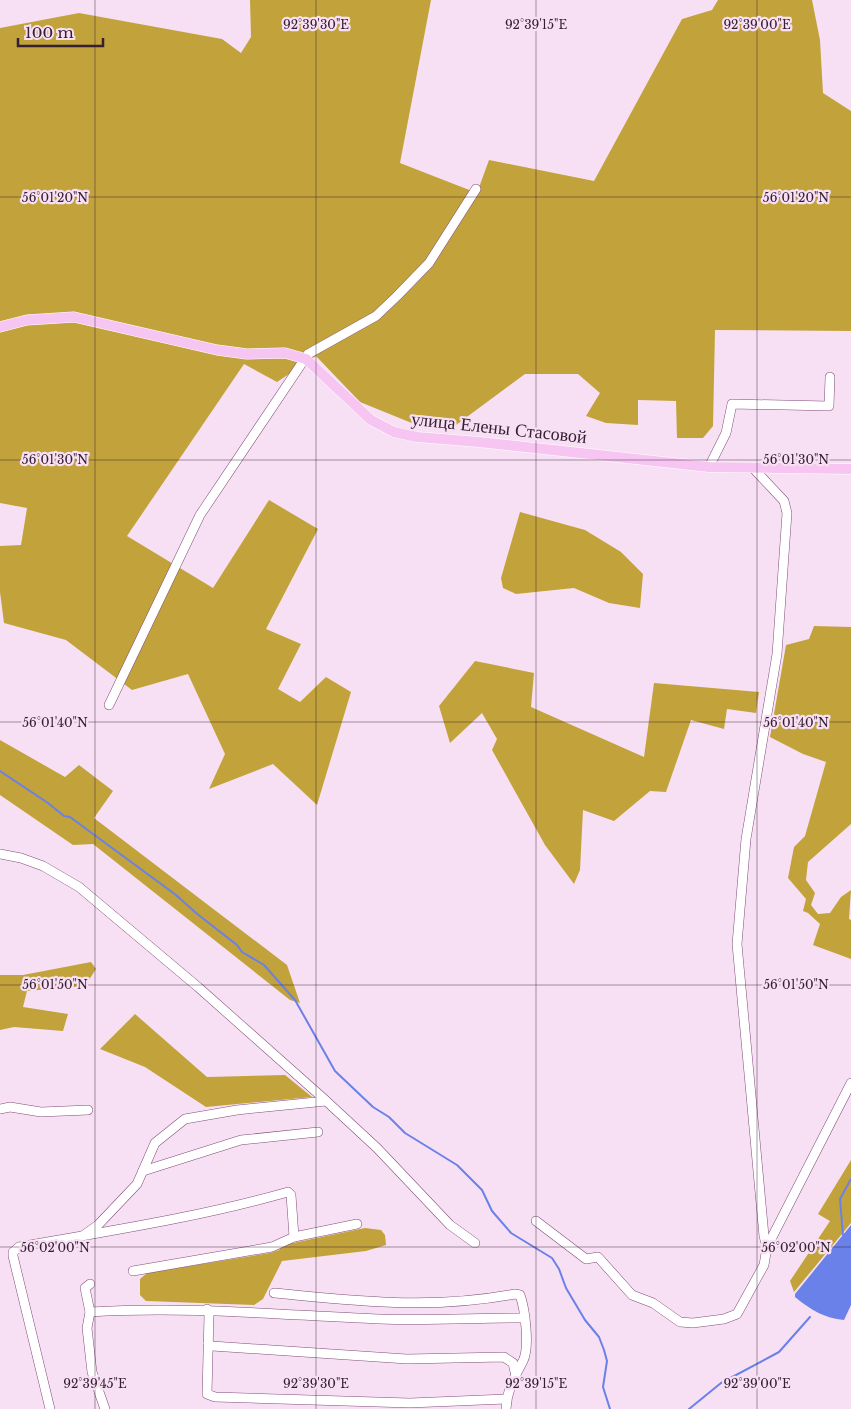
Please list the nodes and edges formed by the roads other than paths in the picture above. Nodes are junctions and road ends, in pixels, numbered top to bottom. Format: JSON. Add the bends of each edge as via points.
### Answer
{"nodes":[{"id":1,"x":476,"y":189,"type":"dead end"},
{"id":2,"x":0,"y":327,"type":"edge"},
{"id":3,"x":306,"y":359,"type":"junction"},
{"id":4,"x":830,"y":377,"type":"dead end"},
{"id":5,"x":709,"y":467,"type":"junction"},
{"id":6,"x":754,"y":469,"type":"junction"},
{"id":7,"x":849,"y":470,"type":"edge"},
{"id":8,"x":109,"y":705,"type":"dead end"},
{"id":9,"x":0,"y":854,"type":"edge"},
{"id":10,"x":851,"y":1083,"type":"edge"},
{"id":11,"x":326,"y":1101,"type":"junction"},
{"id":12,"x":0,"y":1109,"type":"edge"},
{"id":13,"x":88,"y":1110,"type":"dead end"},
{"id":14,"x":318,"y":1132,"type":"dead end"},
{"id":15,"x":143,"y":1171,"type":"junction"},
{"id":16,"x":536,"y":1222,"type":"dead end"},
{"id":17,"x":357,"y":1224,"type":"dead end"},
{"id":18,"x":82,"y":1237,"type":"junction"},
{"id":19,"x":294,"y":1237,"type":"junction"},
{"id":20,"x":475,"y":1243,"type":"dead end"},
{"id":21,"x":767,"y":1247,"type":"junction"},
{"id":22,"x":133,"y":1271,"type":"dead end"},
{"id":23,"x":90,"y":1284,"type":"dead end"},
{"id":24,"x":274,"y":1294,"type":"dead end"},
{"id":25,"x":207,"y":1309,"type":"junction"},
{"id":26,"x":90,"y":1312,"type":"junction"},
{"id":27,"x":524,"y":1318,"type":"junction"},
{"id":28,"x":208,"y":1343,"type":"junction"},
{"id":29,"x":515,"y":1372,"type":"junction"},
{"id":30,"x":506,"y":1399,"type":"junction"},
{"id":31,"x":50,"y":1409,"type":"edge"},
{"id":32,"x":105,"y":1409,"type":"edge"},
{"id":33,"x":506,"y":1409,"type":"edge"}],
"edges":[{"from":1,"to":3,"type":"street","via":[[429,263],[397,296],[376,316],[308,354]]},
{"from":2,"to":3,"type":"main road","via":[[27,320],[74,317],[217,350],[247,354],[285,353]]},
{"from":3,"to":5,"type":"main road","name":"улица Елены Стасовой","via":[[356,408],[394,432]]},
{"from":3,"to":8,"type":"street","via":[[200,515]]},
{"from":4,"to":5,"type":"street","via":[[829,406],[732,404],[726,433]]},
{"from":5,"to":6,"type":"main road","name":"улица Елены Стасовой"},
{"from":6,"to":7,"type":"main road","name":"улица Елены Стасовой"},
{"from":6,"to":21,"type":"street","via":[[784,501],[787,513],[777,654],[746,840],[737,944]]},
{"from":9,"to":11,"type":"street","via":[[43,866],[79,887]]},
{"from":10,"to":21,"type":"street"},
{"from":11,"to":15,"type":"street","via":[[185,1119],[155,1144]]},
{"from":11,"to":20,"type":"street","via":[[377,1148],[450,1225]]},
{"from":12,"to":13,"type":"street","via":[[10,1107],[41,1112]]},
{"from":14,"to":15,"type":"street","via":[[241,1140]]},
{"from":15,"to":18,"type":"street","via":[[130,1191]]},
{"from":16,"to":21,"type":"street","via":[[586,1259],[598,1257],[632,1295],[653,1303],[680,1322],[724,1319],[737,1314],[764,1266]]},
{"from":17,"to":19,"type":"street"},
{"from":18,"to":19,"type":"street","via":[[288,1192],[291,1195]]},
{"from":18,"to":31,"type":"street","via":[[19,1247],[13,1252]]},
{"from":19,"to":22,"type":"street","via":[[272,1247]]},
{"from":23,"to":26,"type":"street","via":[[85,1288]]},
{"from":24,"to":27,"type":"street","via":[[397,1304],[460,1303],[515,1294],[520,1295]]},
{"from":25,"to":26,"type":"street","via":[[148,1308]]},
{"from":25,"to":27,"type":"street","via":[[381,1319]]},
{"from":25,"to":28,"type":"street"},
{"from":26,"to":32,"type":"street","via":[[87,1328],[92,1372]]},
{"from":27,"to":29,"type":"street","via":[[524,1359]]},
{"from":28,"to":29,"type":"street","via":[[259,1350],[407,1359],[504,1357],[513,1363]]},
{"from":28,"to":30,"type":"street","via":[[206,1394],[215,1397],[410,1403]]},
{"from":29,"to":30,"type":"street"},
{"from":30,"to":33,"type":"street"}]}
